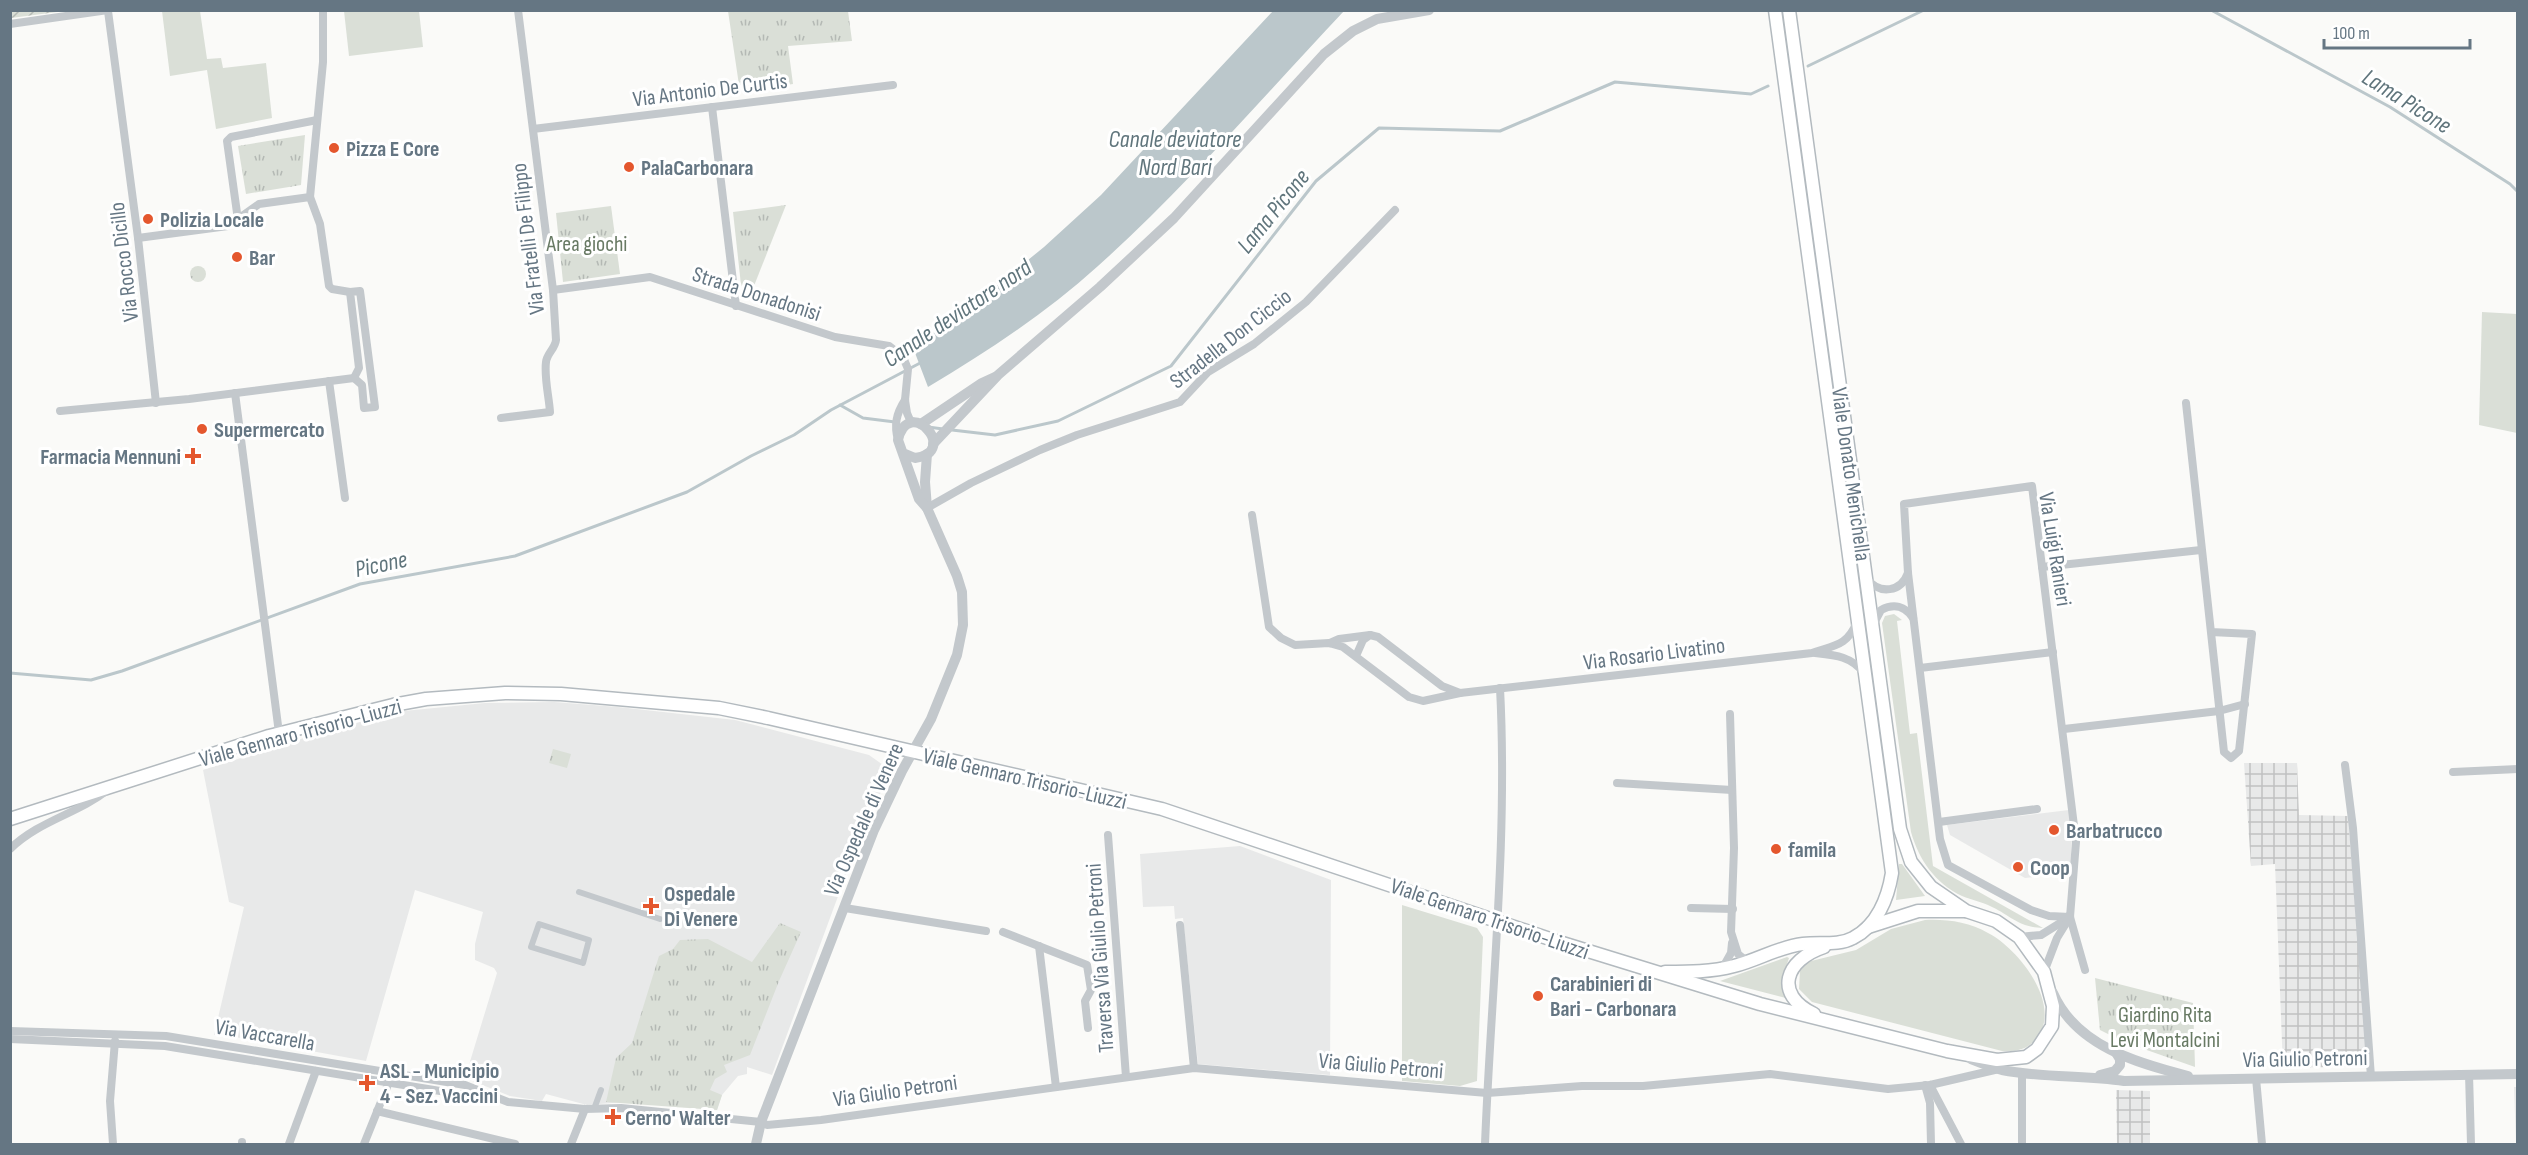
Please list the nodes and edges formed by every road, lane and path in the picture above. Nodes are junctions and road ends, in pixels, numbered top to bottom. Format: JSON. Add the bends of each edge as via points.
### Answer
{"nodes":[{"id":1,"x":108,"y":10,"type":"edge"},
{"id":2,"x":323,"y":10,"type":"edge"},
{"id":3,"x":518,"y":10,"type":"edge"},
{"id":4,"x":1429,"y":10,"type":"edge"},
{"id":5,"x":1775,"y":10,"type":"edge"},
{"id":6,"x":1789,"y":10,"type":"edge"},
{"id":7,"x":62,"y":14,"type":"edge"},
{"id":8,"x":10,"y":24,"type":"edge"},
{"id":9,"x":893,"y":85,"type":"dead end"},
{"id":10,"x":712,"y":107,"type":"junction"},
{"id":11,"x":317,"y":120,"type":"junction"},
{"id":12,"x":532,"y":129,"type":"junction"},
{"id":13,"x":310,"y":197,"type":"junction"},
{"id":14,"x":1395,"y":210,"type":"dead end"},
{"id":15,"x":238,"y":220,"type":"junction"},
{"id":16,"x":138,"y":238,"type":"junction"},
{"id":17,"x":553,"y":290,"type":"junction"},
{"id":18,"x":350,"y":292,"type":"junction"},
{"id":19,"x":736,"y":306,"type":"junction"},
{"id":20,"x":998,"y":375,"type":"junction"},
{"id":21,"x":354,"y":378,"type":"junction"},
{"id":22,"x":329,"y":381,"type":"junction"},
{"id":23,"x":235,"y":393,"type":"junction"},
{"id":24,"x":905,"y":400,"type":"junction"},
{"id":25,"x":156,"y":403,"type":"junction"},
{"id":26,"x":2186,"y":403,"type":"dead end"},
{"id":27,"x":60,"y":411,"type":"dead end"},
{"id":28,"x":501,"y":418,"type":"dead end"},
{"id":29,"x":919,"y":423,"type":"junction"},
{"id":30,"x":898,"y":440,"type":"junction"},
{"id":31,"x":930,"y":449,"type":"junction"},
{"id":32,"x":903,"y":453,"type":"junction"},
{"id":33,"x":345,"y":498,"type":"dead end"},
{"id":34,"x":927,"y":508,"type":"junction"},
{"id":35,"x":1252,"y":515,"type":"dead end"},
{"id":36,"x":2201,"y":550,"type":"junction"},
{"id":37,"x":2042,"y":567,"type":"junction"},
{"id":38,"x":1865,"y":573,"type":"junction"},
{"id":39,"x":1908,"y":573,"type":"junction"},
{"id":40,"x":1857,"y":621,"type":"junction"},
{"id":41,"x":1915,"y":624,"type":"junction"},
{"id":42,"x":1873,"y":630,"type":"junction"},
{"id":43,"x":2211,"y":632,"type":"junction"},
{"id":44,"x":1370,"y":635,"type":"junction"},
{"id":45,"x":1329,"y":644,"type":"junction"},
{"id":46,"x":2053,"y":652,"type":"junction"},
{"id":47,"x":1812,"y":653,"type":"junction"},
{"id":48,"x":1356,"y":656,"type":"junction"},
{"id":49,"x":1920,"y":668,"type":"junction"},
{"id":50,"x":1864,"y":673,"type":"junction"},
{"id":51,"x":1500,"y":688,"type":"junction"},
{"id":52,"x":1460,"y":693,"type":"junction"},
{"id":53,"x":2245,"y":704,"type":"junction"},
{"id":54,"x":2219,"y":711,"type":"junction"},
{"id":55,"x":1730,"y":714,"type":"dead end"},
{"id":56,"x":278,"y":729,"type":"junction"},
{"id":57,"x":2064,"y":729,"type":"junction"},
{"id":58,"x":912,"y":752,"type":"junction"},
{"id":59,"x":2345,"y":765,"type":"dead end"},
{"id":60,"x":2517,"y":769,"type":"edge"},
{"id":61,"x":2453,"y":772,"type":"dead end"},
{"id":62,"x":1617,"y":783,"type":"dead end"},
{"id":63,"x":116,"y":784,"type":"junction"},
{"id":64,"x":1732,"y":790,"type":"junction"},
{"id":65,"x":2037,"y":809,"type":"dead end"},
{"id":66,"x":10,"y":819,"type":"edge"},
{"id":67,"x":1939,"y":822,"type":"junction"},
{"id":68,"x":1108,"y":836,"type":"dead end"},
{"id":69,"x":10,"y":849,"type":"edge"},
{"id":70,"x":579,"y":892,"type":"dead end"},
{"id":71,"x":844,"y":908,"type":"junction"},
{"id":72,"x":1691,"y":908,"type":"dead end"},
{"id":73,"x":1733,"y":909,"type":"junction"},
{"id":74,"x":1966,"y":911,"type":"junction"},
{"id":75,"x":2070,"y":916,"type":"junction"},
{"id":76,"x":660,"y":919,"type":"dead end"},
{"id":77,"x":1497,"y":920,"type":"junction"},
{"id":78,"x":1180,"y":925,"type":"dead end"},
{"id":79,"x":1867,"y":928,"type":"junction"},
{"id":80,"x":986,"y":931,"type":"dead end"},
{"id":81,"x":1003,"y":932,"type":"dead end"},
{"id":82,"x":2019,"y":937,"type":"junction"},
{"id":83,"x":590,"y":940,"type":"joint"},
{"id":84,"x":1839,"y":942,"type":"junction"},
{"id":85,"x":1732,"y":943,"type":"junction"},
{"id":86,"x":1039,"y":946,"type":"junction"},
{"id":87,"x":1748,"y":962,"type":"junction"},
{"id":88,"x":1722,"y":969,"type":"junction"},
{"id":89,"x":2085,"y":970,"type":"dead end"},
{"id":90,"x":1655,"y":972,"type":"junction"},
{"id":91,"x":2047,"y":978,"type":"junction"},
{"id":92,"x":1829,"y":1022,"type":"junction"},
{"id":93,"x":10,"y":1026,"type":"edge"},
{"id":94,"x":1088,"y":1028,"type":"dead end"},
{"id":95,"x":10,"y":1031,"type":"edge"},
{"id":96,"x":32,"y":1031,"type":"junction"},
{"id":97,"x":116,"y":1034,"type":"junction"},
{"id":98,"x":10,"y":1039,"type":"edge"},
{"id":99,"x":114,"y":1045,"type":"junction"},
{"id":100,"x":1947,"y":1051,"type":"junction"},
{"id":101,"x":2115,"y":1051,"type":"junction"},
{"id":102,"x":1194,"y":1068,"type":"junction"},
{"id":103,"x":2000,"y":1069,"type":"junction"},
{"id":104,"x":316,"y":1071,"type":"junction"},
{"id":105,"x":2022,"y":1073,"type":"junction"},
{"id":106,"x":2469,"y":1074,"type":"junction"},
{"id":107,"x":2517,"y":1074,"type":"edge"},
{"id":108,"x":2094,"y":1076,"type":"junction"},
{"id":109,"x":1126,"y":1077,"type":"junction"},
{"id":110,"x":2371,"y":1077,"type":"junction"},
{"id":111,"x":2256,"y":1078,"type":"junction"},
{"id":112,"x":2203,"y":1080,"type":"junction"},
{"id":113,"x":389,"y":1082,"type":"junction"},
{"id":114,"x":1928,"y":1085,"type":"junction"},
{"id":115,"x":1056,"y":1087,"type":"junction"},
{"id":116,"x":601,"y":1090,"type":"dead end"},
{"id":117,"x":1487,"y":1093,"type":"junction"},
{"id":118,"x":508,"y":1102,"type":"junction"},
{"id":119,"x":590,"y":1109,"type":"junction"},
{"id":120,"x":377,"y":1111,"type":"junction"},
{"id":121,"x":761,"y":1122,"type":"junction"},
{"id":122,"x":113,"y":1144,"type":"edge"},
{"id":123,"x":289,"y":1144,"type":"edge"},
{"id":124,"x":363,"y":1144,"type":"edge"},
{"id":125,"x":515,"y":1144,"type":"edge"},
{"id":126,"x":571,"y":1144,"type":"edge"},
{"id":127,"x":756,"y":1144,"type":"edge"},
{"id":128,"x":1485,"y":1144,"type":"edge"},
{"id":129,"x":1931,"y":1144,"type":"edge"},
{"id":130,"x":1961,"y":1144,"type":"edge"},
{"id":131,"x":2022,"y":1144,"type":"edge"},
{"id":132,"x":2262,"y":1144,"type":"edge"},
{"id":133,"x":2471,"y":1144,"type":"edge"}],
"edges":[{"from":1,"to":7,"type":"street"},
{"from":1,"to":16,"type":"street","name":"Via Rocco Dicillo"},
{"from":2,"to":11,"type":"street"},
{"from":3,"to":12,"type":"street","name":"Via Fratelli De Filippo"},
{"from":4,"to":20,"type":"street","via":[[1377,20],[1353,31],[1324,54],[1174,218]]},
{"from":5,"to":40,"type":"main road","name":"Viale Donato Menichella"},
{"from":6,"to":38,"type":"main road","name":"Viale Donato Menichella"},
{"from":7,"to":8,"type":"street"},
{"from":9,"to":10,"type":"street","name":"Via Antonio De Curtis"},
{"from":10,"to":12,"type":"street","name":"Via Antonio De Curtis"},
{"from":10,"to":19,"type":"street"},
{"from":11,"to":13,"type":"street"},
{"from":11,"to":15,"type":"street","via":[[227,141]]},
{"from":12,"to":17,"type":"street","name":"Via Fratelli De Filippo"},
{"from":13,"to":15,"type":"street","via":[[258,204]]},
{"from":13,"to":18,"type":"street","via":[[320,224],[329,285]]},
{"from":14,"to":34,"type":"street","name":"Stradella Don Ciccio","via":[[1306,302],[1254,344],[1208,372],[1180,402],[1040,450]]},
{"from":15,"to":16,"type":"street","via":[[213,229]]},
{"from":16,"to":25,"type":"street","name":"Via Rocco Dicillo"},
{"from":17,"to":19,"type":"street","name":"Strada Donadonisi","via":[[650,277]]},
{"from":17,"to":28,"type":"street","name":"Via Fratelli De Filippo","via":[[556,340],[546,363],[550,412]]},
{"from":18,"to":21,"type":"street","via":[[359,368]]},
{"from":18,"to":21,"type":"street","via":[[360,291],[375,407],[364,408],[362,385]]},
{"from":19,"to":24,"type":"street","name":"Strada Donadonisi","via":[[835,337],[894,349],[908,369]]},
{"from":20,"to":29,"type":"street"},
{"from":20,"to":31,"type":"street"},
{"from":21,"to":22,"type":"street"},
{"from":22,"to":23,"type":"street"},
{"from":22,"to":33,"type":"street"},
{"from":23,"to":25,"type":"street"},
{"from":23,"to":56,"type":"street"},
{"from":24,"to":29,"type":"street","via":[[910,420]]},
{"from":24,"to":30,"type":"street","name":"Strada Donadonisi","via":[[898,410]]},
{"from":25,"to":27,"type":"street"},
{"from":26,"to":36,"type":"street"},
{"from":29,"to":30,"type":"street","via":[[903,428]]},
{"from":29,"to":31,"type":"street","via":[[931,431]]},
{"from":30,"to":32,"type":"street"},
{"from":31,"to":32,"type":"street","via":[[915,458]]},
{"from":31,"to":34,"type":"street","name":"Via Ospedale di Venere","via":[[925,482]]},
{"from":32,"to":34,"type":"street","name":"Via Ospedale di Venere","via":[[919,499]]},
{"from":34,"to":58,"type":"street","name":"Via Ospedale di Venere","via":[[962,592],[963,625],[957,655]]},
{"from":35,"to":45,"type":"street","name":"Via Rosario Livatino","via":[[1269,627],[1295,645]]},
{"from":36,"to":37,"type":"street"},
{"from":36,"to":43,"type":"street"},
{"from":37,"to":39,"type":"street","name":"Via Luigi Ranieri","via":[[2032,486],[1904,504]]},
{"from":37,"to":46,"type":"street","name":"Via Luigi Ranieri"},
{"from":38,"to":39,"type":"street","via":[[1873,585],[1887,590],[1901,585]]},
{"from":38,"to":42,"type":"main road","name":"Viale Donato Menichella"},
{"from":39,"to":41,"type":"street","name":"Via Luigi Ranieri"},
{"from":40,"to":47,"type":"street","via":[[1844,641]]},
{"from":40,"to":50,"type":"main road","name":"Viale Donato Menichella"},
{"from":41,"to":42,"type":"street","via":[[1908,611],[1895,606],[1881,610]]},
{"from":41,"to":49,"type":"street","name":"Via Luigi Ranieri"},
{"from":42,"to":74,"type":"main road","name":"Viale Donato Menichella","via":[[1904,846],[1916,870],[1931,887]]},
{"from":43,"to":53,"type":"street","via":[[2252,634]]},
{"from":43,"to":54,"type":"street"},
{"from":44,"to":45,"type":"street"},
{"from":44,"to":48,"type":"street"},
{"from":44,"to":52,"type":"street","via":[[1442,686]]},
{"from":45,"to":48,"type":"street","name":"Via Rosario Livatino"},
{"from":46,"to":49,"type":"street"},
{"from":46,"to":57,"type":"street","name":"Via Luigi Ranieri"},
{"from":47,"to":50,"type":"street","via":[[1846,658]]},
{"from":47,"to":51,"type":"street","name":"Via Rosario Livatino"},
{"from":48,"to":52,"type":"street","name":"Via Rosario Livatino","via":[[1409,697],[1423,701]]},
{"from":49,"to":67,"type":"street","name":"Via Luigi Ranieri"},
{"from":50,"to":79,"type":"main road","name":"Viale Donato Menichella","via":[[1892,873],[1887,898]]},
{"from":51,"to":52,"type":"street","name":"Via Rosario Livatino"},
{"from":51,"to":77,"type":"street"},
{"from":53,"to":54,"type":"street"},
{"from":53,"to":54,"type":"street","via":[[2239,751],[2231,758],[2224,752]]},
{"from":54,"to":57,"type":"street"},
{"from":55,"to":64,"type":"street"},
{"from":56,"to":58,"type":"main road","name":"Viale Gennaro Trisorio-Liuzzi","via":[[426,699],[551,693],[719,708]]},
{"from":56,"to":63,"type":"main road","name":"Viale Gennaro Trisorio-Liuzzi"},
{"from":57,"to":75,"type":"street","name":"Via Luigi Ranieri","via":[[2076,842]]},
{"from":58,"to":71,"type":"street","name":"Via Ospedale di Venere","via":[[874,830]]},
{"from":58,"to":77,"type":"main road","name":"Viale Gennaro Trisorio-Liuzzi","via":[[1162,809]]},
{"from":59,"to":110,"type":"street"},
{"from":60,"to":61,"type":"street"},
{"from":62,"to":64,"type":"street"},
{"from":63,"to":66,"type":"main road","name":"Viale Gennaro Trisorio-Liuzzi"},
{"from":63,"to":69,"type":"street","via":[[96,800],[46,822]]},
{"from":64,"to":73,"type":"street"},
{"from":65,"to":67,"type":"street"},
{"from":67,"to":75,"type":"street","name":"Via Luigi Ranieri","via":[[1948,865],[2031,910],[2049,916]]},
{"from":68,"to":109,"type":"street","name":"Traversa Via Giulio Petroni"},
{"from":70,"to":76,"type":"street"},
{"from":71,"to":80,"type":"street"},
{"from":71,"to":121,"type":"street","name":"Via Ospedale di Venere"},
{"from":72,"to":73,"type":"street"},
{"from":73,"to":85,"type":"street"},
{"from":74,"to":79,"type":"main road","name":"Viale Donato Menichella","via":[[1918,911]]},
{"from":74,"to":82,"type":"main road","name":"Viale Donato Menichella","via":[[1996,921]]},
{"from":75,"to":82,"type":"street","via":[[2041,935]]},
{"from":75,"to":89,"type":"street","name":"Via Luigi Ranieri"},
{"from":75,"to":91,"type":"street","via":[[2057,938]]},
{"from":77,"to":90,"type":"main road","name":"Viale Gennaro Trisorio-Liuzzi"},
{"from":77,"to":117,"type":"street"},
{"from":78,"to":102,"type":"street"},
{"from":79,"to":84,"type":"main road","name":"Viale Donato Menichella","via":[[1854,938]]},
{"from":81,"to":86,"type":"street"},
{"from":82,"to":91,"type":"main road","name":"Viale Donato Menichella"},
{"from":83,"to":83,"type":"street","via":[[583,963],[531,947],[539,924]]},
{"from":84,"to":87,"type":"main road","name":"Viale Donato Menichella","via":[[1804,944]]},
{"from":84,"to":92,"type":"main road","via":[[1798,960],[1789,978],[1795,1001]]},
{"from":85,"to":87,"type":"street"},
{"from":85,"to":88,"type":"street"},
{"from":86,"to":94,"type":"street","via":[[1087,965],[1091,990],[1085,1001]]},
{"from":86,"to":115,"type":"street"},
{"from":87,"to":88,"type":"main road","name":"Viale Donato Menichella"},
{"from":88,"to":90,"type":"main road","name":"Viale Donato Menichella"},
{"from":90,"to":92,"type":"main road","name":"Viale Gennaro Trisorio-Liuzzi"},
{"from":91,"to":100,"type":"main road","via":[[2053,1006],[2052,1026],[2037,1049],[2026,1057],[1997,1060]]},
{"from":91,"to":101,"type":"street","name":"Viale Donato Menichella","via":[[2072,1023],[2096,1043]]},
{"from":92,"to":100,"type":"main road","name":"Viale Gennaro Trisorio-Liuzzi"},
{"from":93,"to":96,"type":"street"},
{"from":95,"to":96,"type":"street","name":"Via Vaccarella"},
{"from":96,"to":97,"type":"street","name":"Via Vaccarella"},
{"from":97,"to":99,"type":"street"},
{"from":97,"to":118,"type":"street","name":"Via Vaccarella","via":[[212,1042],[465,1085]]},
{"from":98,"to":99,"type":"street","name":"Via Vaccarella"},
{"from":99,"to":104,"type":"street","name":"Via Vaccarella","via":[[165,1047]]},
{"from":99,"to":122,"type":"street","via":[[110,1101]]},
{"from":100,"to":103,"type":"street","name":"Viale Gennaro Trisorio-Liuzzi"},
{"from":101,"to":108,"type":"street","via":[[2120,1065],[2115,1071]]},
{"from":101,"to":112,"type":"street","name":"Viale Donato Menichella"},
{"from":102,"to":109,"type":"street","name":"Via Giulio Petroni"},
{"from":102,"to":117,"type":"street","name":"Via Giulio Petroni"},
{"from":103,"to":105,"type":"street","name":"Viale Gennaro Trisorio-Liuzzi"},
{"from":103,"to":114,"type":"street","name":"Via Giulio Petroni"},
{"from":104,"to":113,"type":"street","name":"Via Vaccarella"},
{"from":104,"to":123,"type":"street"},
{"from":105,"to":108,"type":"street","name":"Via Giulio Petroni"},
{"from":105,"to":131,"type":"street"},
{"from":106,"to":107,"type":"street","name":"Via Giulio Petroni"},
{"from":106,"to":110,"type":"street","name":"Via Giulio Petroni"},
{"from":106,"to":133,"type":"street"},
{"from":108,"to":112,"type":"street","name":"Via Giulio Petroni","via":[[2124,1081]]},
{"from":109,"to":115,"type":"street","name":"Via Giulio Petroni"},
{"from":110,"to":111,"type":"street","name":"Via Giulio Petroni"},
{"from":111,"to":112,"type":"street","name":"Via Giulio Petroni"},
{"from":111,"to":132,"type":"street"},
{"from":113,"to":118,"type":"street","name":"Via Vaccarella"},
{"from":113,"to":120,"type":"street"},
{"from":114,"to":117,"type":"street","name":"Via Giulio Petroni","via":[[1888,1089],[1770,1074],[1643,1086]]},
{"from":114,"to":129,"type":"street"},
{"from":114,"to":130,"type":"street"},
{"from":115,"to":121,"type":"street","name":"Via Giulio Petroni","via":[[821,1120],[767,1125]]},
{"from":116,"to":119,"type":"street"},
{"from":117,"to":128,"type":"street"},
{"from":118,"to":119,"type":"street","name":"Via Vaccarella"},
{"from":119,"to":121,"type":"street","name":"Via Vaccarella","via":[[621,1108]]},
{"from":119,"to":126,"type":"street"},
{"from":120,"to":124,"type":"street"},
{"from":120,"to":125,"type":"street"},
{"from":121,"to":127,"type":"street","name":"Via Ospedale di Venere"}]}
